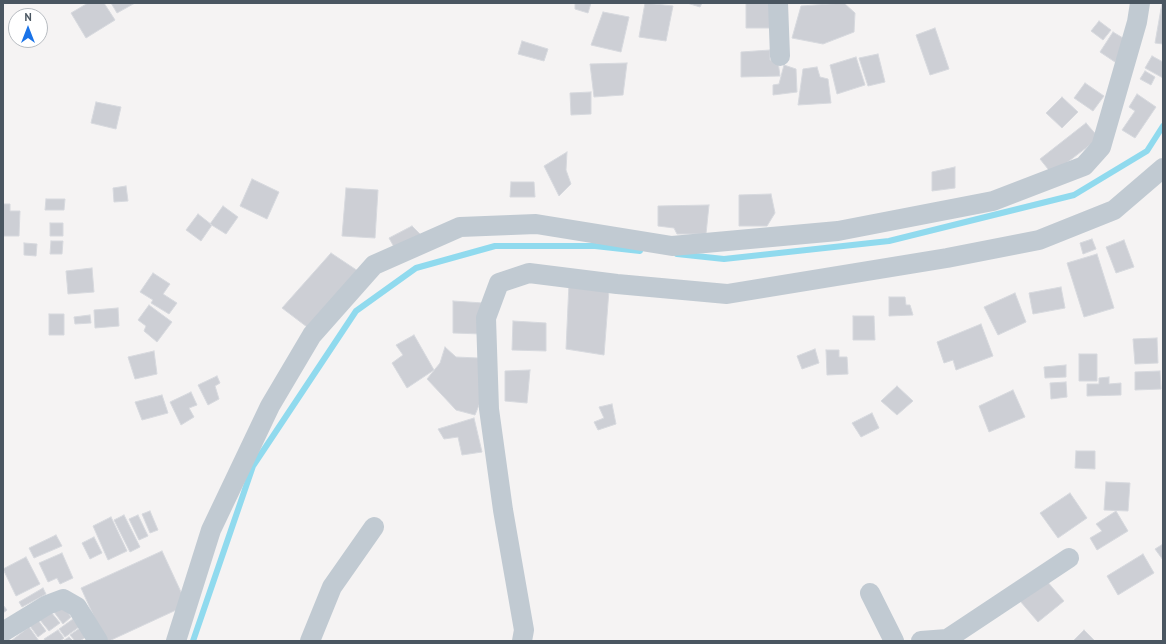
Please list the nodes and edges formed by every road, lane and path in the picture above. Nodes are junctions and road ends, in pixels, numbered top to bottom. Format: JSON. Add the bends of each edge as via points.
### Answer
{"nodes":[{"id":1,"x":778,"y":3,"type":"edge"},
{"id":2,"x":1140,"y":3,"type":"edge"},
{"id":3,"x":780,"y":56,"type":"dead end"},
{"id":4,"x":1163,"y":168,"type":"edge"},
{"id":5,"x":374,"y":527,"type":"dead end"},
{"id":6,"x":1069,"y":558,"type":"dead end"},
{"id":7,"x":870,"y":593,"type":"dead end"},
{"id":8,"x":3,"y":632,"type":"edge"},
{"id":9,"x":98,"y":641,"type":"edge"},
{"id":10,"x":176,"y":641,"type":"edge"},
{"id":11,"x":310,"y":641,"type":"edge"},
{"id":12,"x":522,"y":641,"type":"edge"},
{"id":13,"x":894,"y":641,"type":"edge"},
{"id":14,"x":921,"y":641,"type":"edge"}],
"edges":[{"from":1,"to":3,"type":"street"},
{"from":2,"to":10,"type":"street","via":[[1137,22],[1100,147],[1084,166],[993,201],[838,232],[672,246],[536,224],[460,227],[374,265],[312,335],[270,406],[211,530]]},
{"from":4,"to":12,"type":"street","via":[[1114,210],[1039,240],[947,258],[727,294],[529,273],[499,283],[486,318],[489,409],[524,630]]},
{"from":5,"to":11,"type":"street","via":[[332,587]]},
{"from":6,"to":14,"type":"street","via":[[947,639]]},
{"from":7,"to":13,"type":"street"},
{"from":8,"to":9,"type":"street","via":[[47,604],[63,599],[77,607]]}]}
